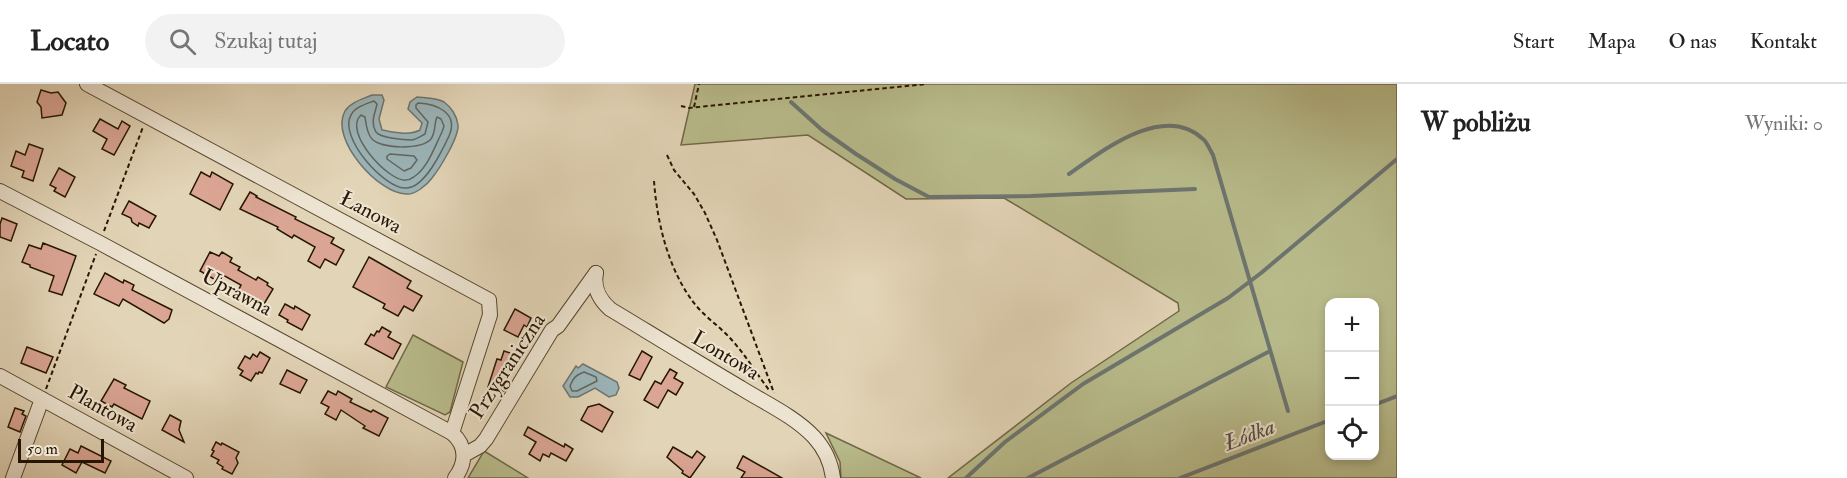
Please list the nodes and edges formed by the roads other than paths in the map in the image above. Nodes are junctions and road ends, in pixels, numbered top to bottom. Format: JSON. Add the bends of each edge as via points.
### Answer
{"nodes":[{"id":1,"x":87,"y":84,"type":"edge"},
{"id":2,"x":0,"y":191,"type":"edge"},
{"id":3,"x":596,"y":273,"type":"joint"},
{"id":4,"x":0,"y":376,"type":"edge"},
{"id":5,"x":42,"y":399,"type":"junction"},
{"id":6,"x":452,"y":433,"type":"junction"},
{"id":7,"x":464,"y":455,"type":"junction"},
{"id":8,"x":13,"y":478,"type":"edge"},
{"id":9,"x":186,"y":478,"type":"edge"},
{"id":10,"x":455,"y":478,"type":"edge"},
{"id":11,"x":833,"y":478,"type":"edge"}],
"edges":[{"from":1,"to":6,"type":"street","name":"Łanowa","via":[[489,300],[489,315]]},
{"from":2,"to":6,"type":"street","name":"Uprawna"},
{"from":3,"to":7,"type":"street","name":"Przygraniczna","via":[[552,330],[486,439]]},
{"from":3,"to":11,"type":"street","name":"Lontowa","via":[[597,292],[610,309],[812,435],[827,456]]},
{"from":4,"to":5,"type":"street","name":"Plantowa"},
{"from":5,"to":8,"type":"street"},
{"from":5,"to":9,"type":"street","name":"Plantowa"},
{"from":6,"to":7,"type":"street","via":[[460,441]]},
{"from":7,"to":10,"type":"street"}]}
